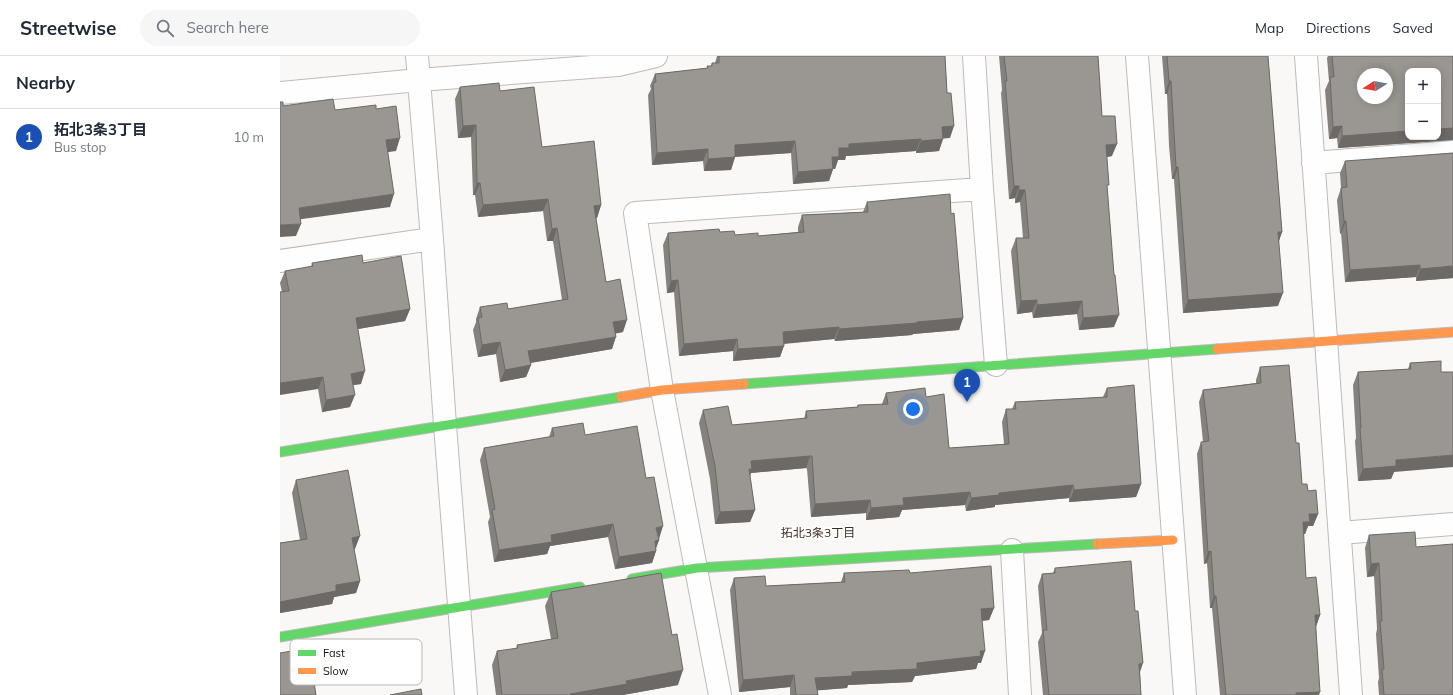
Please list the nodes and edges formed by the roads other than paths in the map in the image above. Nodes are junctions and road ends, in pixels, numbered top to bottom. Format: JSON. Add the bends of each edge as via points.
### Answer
{"nodes":[{"id":1,"x":417,"y":56,"type":"edge"},
{"id":2,"x":656,"y":56,"type":"edge"},
{"id":3,"x":974,"y":56,"type":"edge"},
{"id":4,"x":1137,"y":56,"type":"edge"},
{"id":5,"x":1306,"y":56,"type":"edge"},
{"id":6,"x":419,"y":80,"type":"junction"},
{"id":7,"x":280,"y":93,"type":"edge"},
{"id":8,"x":1453,"y":152,"type":"edge"},
{"id":9,"x":1313,"y":163,"type":"junction"},
{"id":10,"x":982,"y":189,"type":"junction"},
{"id":11,"x":432,"y":239,"type":"junction"},
{"id":12,"x":280,"y":261,"type":"edge"},
{"id":13,"x":1453,"y":332,"type":"edge"},
{"id":14,"x":1326,"y":341,"type":"junction"},
{"id":15,"x":1159,"y":354,"type":"junction"},
{"id":16,"x":996,"y":365,"type":"junction"},
{"id":17,"x":662,"y":390,"type":"junction"},
{"id":18,"x":445,"y":425,"type":"junction"},
{"id":19,"x":280,"y":452,"type":"edge"},
{"id":20,"x":1453,"y":524,"type":"edge"},
{"id":21,"x":1340,"y":533,"type":"junction"},
{"id":22,"x":1173,"y":540,"type":"junction"},
{"id":23,"x":1012,"y":550,"type":"junction"},
{"id":24,"x":697,"y":568,"type":"junction"},
{"id":25,"x":620,"y":580,"type":"edge"},
{"id":26,"x":589,"y":586,"type":"edge"},
{"id":27,"x":459,"y":606,"type":"junction"},
{"id":28,"x":280,"y":637,"type":"edge"},
{"id":29,"x":466,"y":695,"type":"edge"},
{"id":30,"x":720,"y":695,"type":"edge"},
{"id":31,"x":1020,"y":695,"type":"edge"},
{"id":32,"x":1185,"y":695,"type":"edge"},
{"id":33,"x":1351,"y":695,"type":"edge"}],
"edges":[{"from":1,"to":6,"type":"street"},
{"from":2,"to":6,"type":"street","via":[[618,65]]},
{"from":3,"to":10,"type":"street"},
{"from":4,"to":15,"type":"street"},
{"from":5,"to":9,"type":"street"},
{"from":6,"to":7,"type":"street"},
{"from":6,"to":11,"type":"street"},
{"from":8,"to":9,"type":"street"},
{"from":9,"to":14,"type":"street"},
{"from":10,"to":16,"type":"street"},
{"from":10,"to":17,"type":"street","via":[[635,213]]},
{"from":11,"to":12,"type":"street"},
{"from":11,"to":18,"type":"street"},
{"from":13,"to":14,"type":"street"},
{"from":14,"to":15,"type":"street"},
{"from":14,"to":21,"type":"street"},
{"from":15,"to":16,"type":"street"},
{"from":15,"to":22,"type":"street"},
{"from":16,"to":17,"type":"street"},
{"from":17,"to":18,"type":"street"},
{"from":17,"to":24,"type":"street"},
{"from":18,"to":19,"type":"street"},
{"from":18,"to":27,"type":"street"},
{"from":20,"to":21,"type":"street"},
{"from":21,"to":33,"type":"street"},
{"from":22,"to":23,"type":"street"},
{"from":22,"to":32,"type":"street"},
{"from":23,"to":24,"type":"street"},
{"from":23,"to":31,"type":"street"},
{"from":24,"to":25,"type":"street"},
{"from":24,"to":30,"type":"street"},
{"from":26,"to":27,"type":"street"},
{"from":27,"to":28,"type":"street"},
{"from":27,"to":29,"type":"street"}]}
